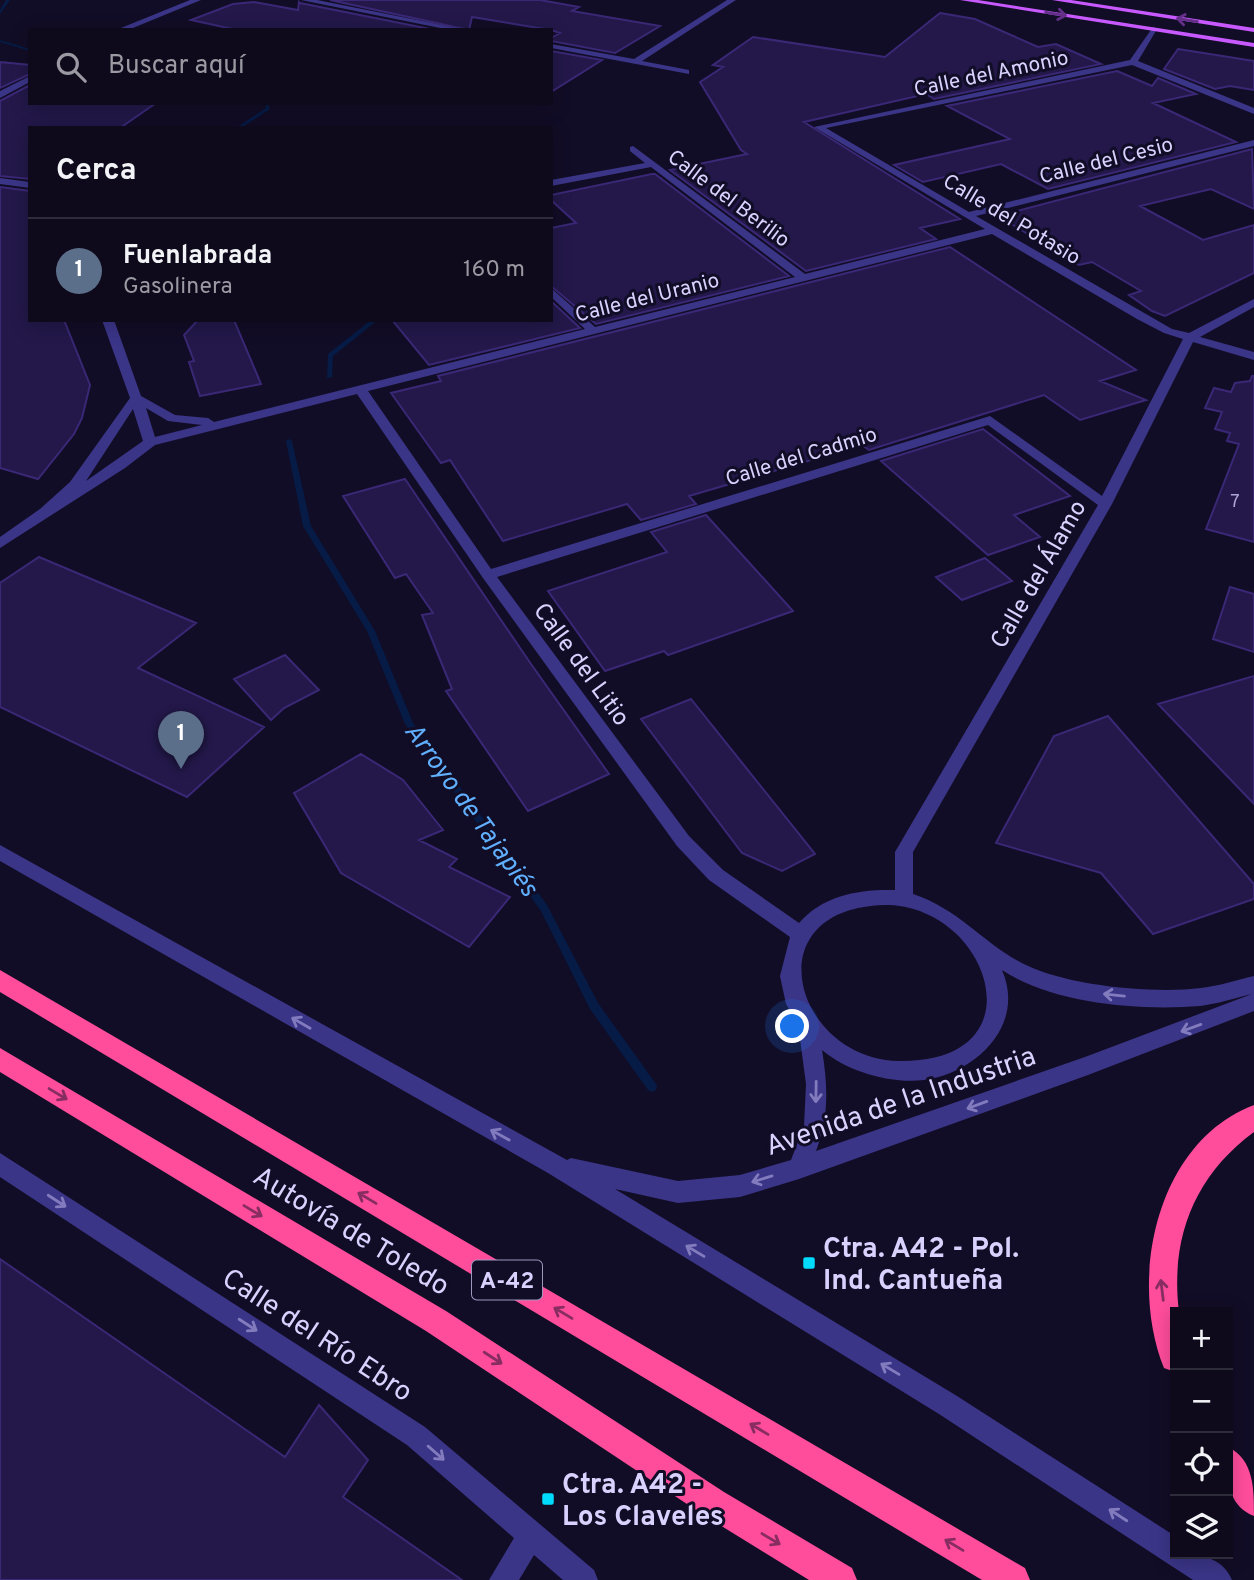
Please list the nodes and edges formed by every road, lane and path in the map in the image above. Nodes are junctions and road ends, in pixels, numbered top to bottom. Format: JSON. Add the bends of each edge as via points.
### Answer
{"nodes":[{"id":1,"x":197,"y":0,"type":"edge"},
{"id":2,"x":305,"y":0,"type":"edge"},
{"id":3,"x":732,"y":0,"type":"edge"},
{"id":4,"x":964,"y":0,"type":"edge"},
{"id":5,"x":1056,"y":0,"type":"edge"},
{"id":6,"x":125,"y":28,"type":"edge"},
{"id":7,"x":452,"y":28,"type":"edge"},
{"id":8,"x":1153,"y":29,"type":"junction"},
{"id":9,"x":1254,"y":30,"type":"edge"},
{"id":10,"x":1254,"y":45,"type":"edge"},
{"id":11,"x":553,"y":46,"type":"edge"},
{"id":12,"x":635,"y":62,"type":"junction"},
{"id":13,"x":1133,"y":62,"type":"junction"},
{"id":14,"x":686,"y":72,"type":"dead end"},
{"id":15,"x":28,"y":79,"type":"edge"},
{"id":16,"x":0,"y":95,"type":"edge"},
{"id":17,"x":1254,"y":111,"type":"edge"},
{"id":18,"x":818,"y":127,"type":"joint"},
{"id":19,"x":1254,"y":143,"type":"edge"},
{"id":20,"x":633,"y":149,"type":"dead end"},
{"id":21,"x":652,"y":164,"type":"junction"},
{"id":22,"x":0,"y":181,"type":"edge"},
{"id":23,"x":553,"y":183,"type":"edge"},
{"id":24,"x":28,"y":185,"type":"edge"},
{"id":25,"x":968,"y":215,"type":"junction"},
{"id":26,"x":994,"y":230,"type":"junction"},
{"id":27,"x":802,"y":277,"type":"junction"},
{"id":28,"x":553,"y":293,"type":"edge"},
{"id":29,"x":1254,"y":302,"type":"edge"},
{"id":30,"x":109,"y":322,"type":"edge"},
{"id":31,"x":593,"y":331,"type":"junction"},
{"id":32,"x":1189,"y":338,"type":"junction"},
{"id":33,"x":1254,"y":356,"type":"edge"},
{"id":34,"x":360,"y":389,"type":"junction"},
{"id":35,"x":136,"y":398,"type":"junction"},
{"id":36,"x":229,"y":422,"type":"junction"},
{"id":37,"x":150,"y":442,"type":"junction"},
{"id":38,"x":1105,"y":504,"type":"junction"},
{"id":39,"x":47,"y":512,"type":"junction"},
{"id":40,"x":0,"y":544,"type":"edge"},
{"id":41,"x":488,"y":575,"type":"junction"},
{"id":42,"x":0,"y":852,"type":"edge"},
{"id":43,"x":904,"y":899,"type":"junction"},
{"id":44,"x":800,"y":934,"type":"junction"},
{"id":45,"x":980,"y":944,"type":"junction"},
{"id":46,"x":0,"y":980,"type":"edge"},
{"id":47,"x":1254,"y":985,"type":"edge"},
{"id":48,"x":1254,"y":1002,"type":"edge"},
{"id":49,"x":808,"y":1024,"type":"junction"},
{"id":50,"x":0,"y":1059,"type":"edge"},
{"id":51,"x":1254,"y":1117,"type":"edge"},
{"id":52,"x":0,"y":1164,"type":"edge"},
{"id":53,"x":556,"y":1166,"type":"junction"},
{"id":54,"x":799,"y":1168,"type":"junction"},
{"id":55,"x":1170,"y":1343,"type":"edge"},
{"id":56,"x":1233,"y":1470,"type":"edge"},
{"id":57,"x":1254,"y":1500,"type":"edge"},
{"id":58,"x":531,"y":1536,"type":"junction"},
{"id":59,"x":1170,"y":1549,"type":"edge"},
{"id":60,"x":1185,"y":1559,"type":"edge"},
{"id":61,"x":503,"y":1580,"type":"edge"},
{"id":62,"x":584,"y":1580,"type":"edge"},
{"id":63,"x":840,"y":1580,"type":"edge"},
{"id":64,"x":1013,"y":1580,"type":"edge"},
{"id":65,"x":1218,"y":1580,"type":"edge"}],
"edges":[{"from":1,"to":6,"type":"street"},
{"from":2,"to":7,"type":"street"},
{"from":3,"to":12,"type":"street"},
{"from":4,"to":8,"type":"main road","one_way":true},
{"from":9,"to":5,"type":"main road","one_way":true},
{"from":8,"to":10,"type":"main road"},
{"from":8,"to":13,"type":"street"},
{"from":11,"to":12,"type":"street"},
{"from":12,"to":14,"type":"street"},
{"from":13,"to":17,"type":"street"},
{"from":13,"to":18,"type":"street","name":"Calle del Amonio"},
{"from":15,"to":16,"type":"street"},
{"from":18,"to":25,"type":"street","name":"Calle del Potasio"},
{"from":19,"to":25,"type":"street","name":"Calle del Cesio"},
{"from":20,"to":21,"type":"street","name":"Calle del Berilio"},
{"from":21,"to":23,"type":"street"},
{"from":21,"to":27,"type":"street","name":"Calle del Berilio"},
{"from":22,"to":24,"type":"street"},
{"from":25,"to":26,"type":"street","name":"Calle del Potasio"},
{"from":26,"to":27,"type":"street","name":"Calle del Uranio"},
{"from":26,"to":32,"type":"street","name":"Calle del Potasio","via":[[1141,317]]},
{"from":27,"to":31,"type":"street","name":"Calle del Uranio"},
{"from":28,"to":31,"type":"street"},
{"from":29,"to":32,"type":"street"},
{"from":30,"to":35,"type":"street"},
{"from":31,"to":34,"type":"street","name":"Calle del Uranio"},
{"from":32,"to":33,"type":"street","name":"Calle del Potasio"},
{"from":32,"to":38,"type":"street","name":"Calle del Álamo"},
{"from":34,"to":36,"type":"street","name":"Calle del Uranio"},
{"from":34,"to":41,"type":"street","name":"Calle del Litio"},
{"from":35,"to":36,"type":"street","via":[[172,418]]},
{"from":35,"to":37,"type":"street"},
{"from":35,"to":39,"type":"street","via":[[82,477]]},
{"from":36,"to":37,"type":"street","name":"Calle del Uranio"},
{"from":37,"to":39,"type":"street"},
{"from":38,"to":41,"type":"street","name":"Calle del Cadmio","via":[[990,420]]},
{"from":38,"to":43,"type":"street","name":"Calle del Álamo","via":[[904,852]]},
{"from":39,"to":40,"type":"street"},
{"from":41,"to":44,"type":"street","name":"Calle del Litio","via":[[683,841],[716,875]]},
{"from":53,"to":42,"type":"street","one_way":true},
{"from":43,"to":44,"type":"street","via":[[863,898],[826,910]]},
{"from":43,"to":45,"type":"street","via":[[946,915]]},
{"from":44,"to":49,"type":"street","via":[[790,962],[792,993]]},
{"from":47,"to":45,"type":"street","one_way":true,"via":[[1201,997],[1115,996],[1064,987],[1019,971]]},
{"from":45,"to":49,"type":"street","via":[[997,981],[996,1019],[974,1051],[936,1070],[888,1071],[842,1055]]},
{"from":64,"to":46,"type":"highway","number":"A-42","one_way":true},
{"from":48,"to":54,"type":"street","name":"Avenida de la Industria","one_way":true},
{"from":49,"to":54,"type":"street","one_way":true,"via":[[817,1084],[815,1126]]},
{"from":50,"to":63,"type":"highway","name":"Autovía de Toledo","one_way":true,"via":[[436,1321],[713,1503]]},
{"from":55,"to":51,"type":"highway","one_way":true,"via":[[1160,1273],[1169,1219],[1198,1166]]},
{"from":52,"to":58,"type":"street","name":"Calle del Río Ebro","one_way":true,"via":[[416,1436]]},
{"from":54,"to":53,"type":"street","name":"Avenida de la Industria","one_way":true,"via":[[740,1186],[678,1192]]},
{"from":59,"to":53,"type":"street","one_way":true,"via":[[948,1405]]},
{"from":56,"to":57,"type":"highway"},
{"from":58,"to":61,"type":"street"},
{"from":58,"to":62,"type":"street","name":"Calle del Río Ebro"},
{"from":60,"to":65,"type":"street"}]}
